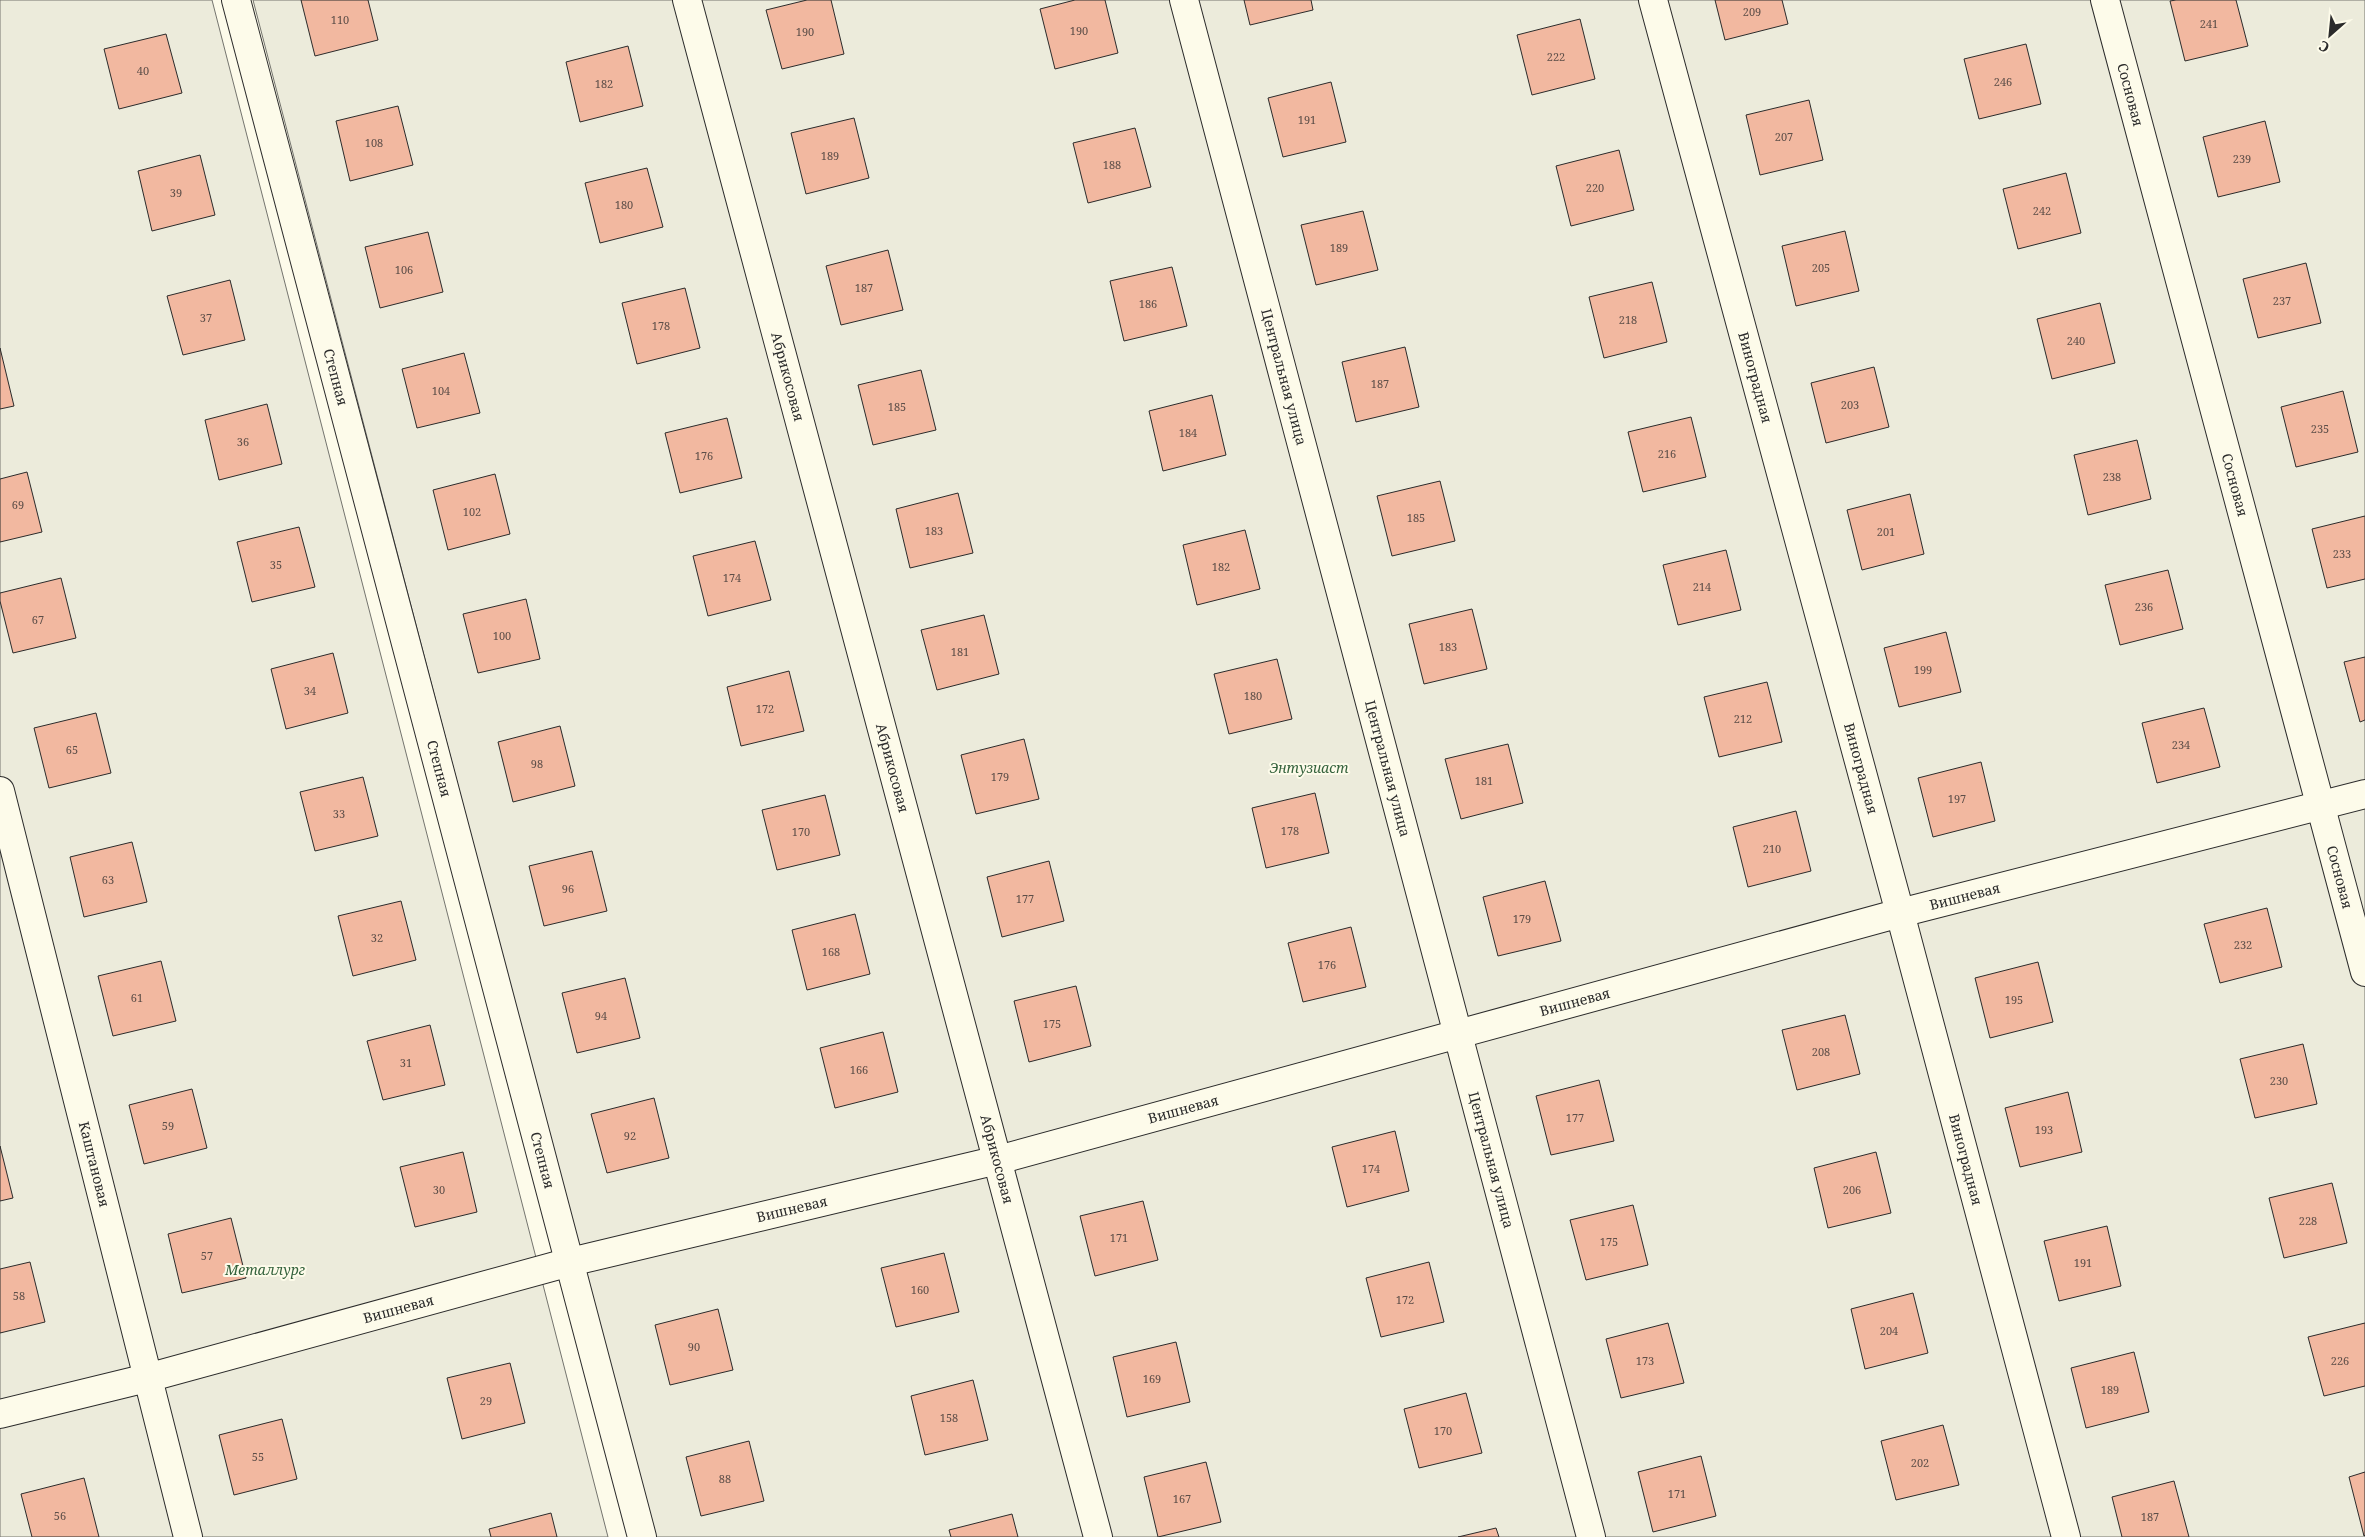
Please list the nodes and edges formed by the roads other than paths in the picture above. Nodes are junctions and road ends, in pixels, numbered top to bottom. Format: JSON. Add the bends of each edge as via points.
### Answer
{"nodes":[{"id":1,"x":236,"y":0,"type":"edge"},
{"id":2,"x":687,"y":0,"type":"edge"},
{"id":3,"x":1184,"y":0,"type":"edge"},
{"id":4,"x":1653,"y":0,"type":"edge"},
{"id":5,"x":2105,"y":0,"type":"edge"},
{"id":6,"x":0,"y":791,"type":"edge"},
{"id":7,"x":2365,"y":794,"type":"edge"},
{"id":8,"x":2321,"y":806,"type":"junction"},
{"id":9,"x":1900,"y":913,"type":"junction"},
{"id":10,"x":2365,"y":972,"type":"edge"},
{"id":11,"x":1459,"y":1036,"type":"junction"},
{"id":12,"x":998,"y":1160,"type":"junction"},
{"id":13,"x":570,"y":1262,"type":"junction"},
{"id":14,"x":147,"y":1378,"type":"junction"},
{"id":15,"x":0,"y":1414,"type":"edge"},
{"id":16,"x":188,"y":1537,"type":"edge"},
{"id":17,"x":642,"y":1537,"type":"edge"},
{"id":18,"x":1098,"y":1537,"type":"edge"},
{"id":19,"x":1591,"y":1537,"type":"edge"},
{"id":20,"x":2066,"y":1537,"type":"edge"}],
"edges":[{"from":1,"to":13,"type":"street","name":"Степная"},
{"from":2,"to":12,"type":"street","name":"Абрикосовая"},
{"from":3,"to":11,"type":"street","name":"Центральная улица"},
{"from":4,"to":9,"type":"street","name":"Виноградная"},
{"from":5,"to":8,"type":"street","name":"Сосновая"},
{"from":6,"to":14,"type":"street","name":"Каштановая"},
{"from":7,"to":8,"type":"street","name":"Вишневая"},
{"from":8,"to":9,"type":"street","name":"Вишневая"},
{"from":8,"to":10,"type":"street","name":"Сосновая"},
{"from":9,"to":11,"type":"street","name":"Вишневая"},
{"from":9,"to":20,"type":"street","name":"Виноградная"},
{"from":11,"to":12,"type":"street","name":"Вишневая"},
{"from":11,"to":19,"type":"street","name":"Центральная улица"},
{"from":12,"to":13,"type":"street","name":"Вишневая"},
{"from":12,"to":18,"type":"street","name":"Абрикосовая"},
{"from":13,"to":14,"type":"street","name":"Вишневая"},
{"from":13,"to":17,"type":"street","name":"Степная"},
{"from":14,"to":15,"type":"street","name":"Вишневая"},
{"from":14,"to":16,"type":"street","name":"Каштановая"}]}
